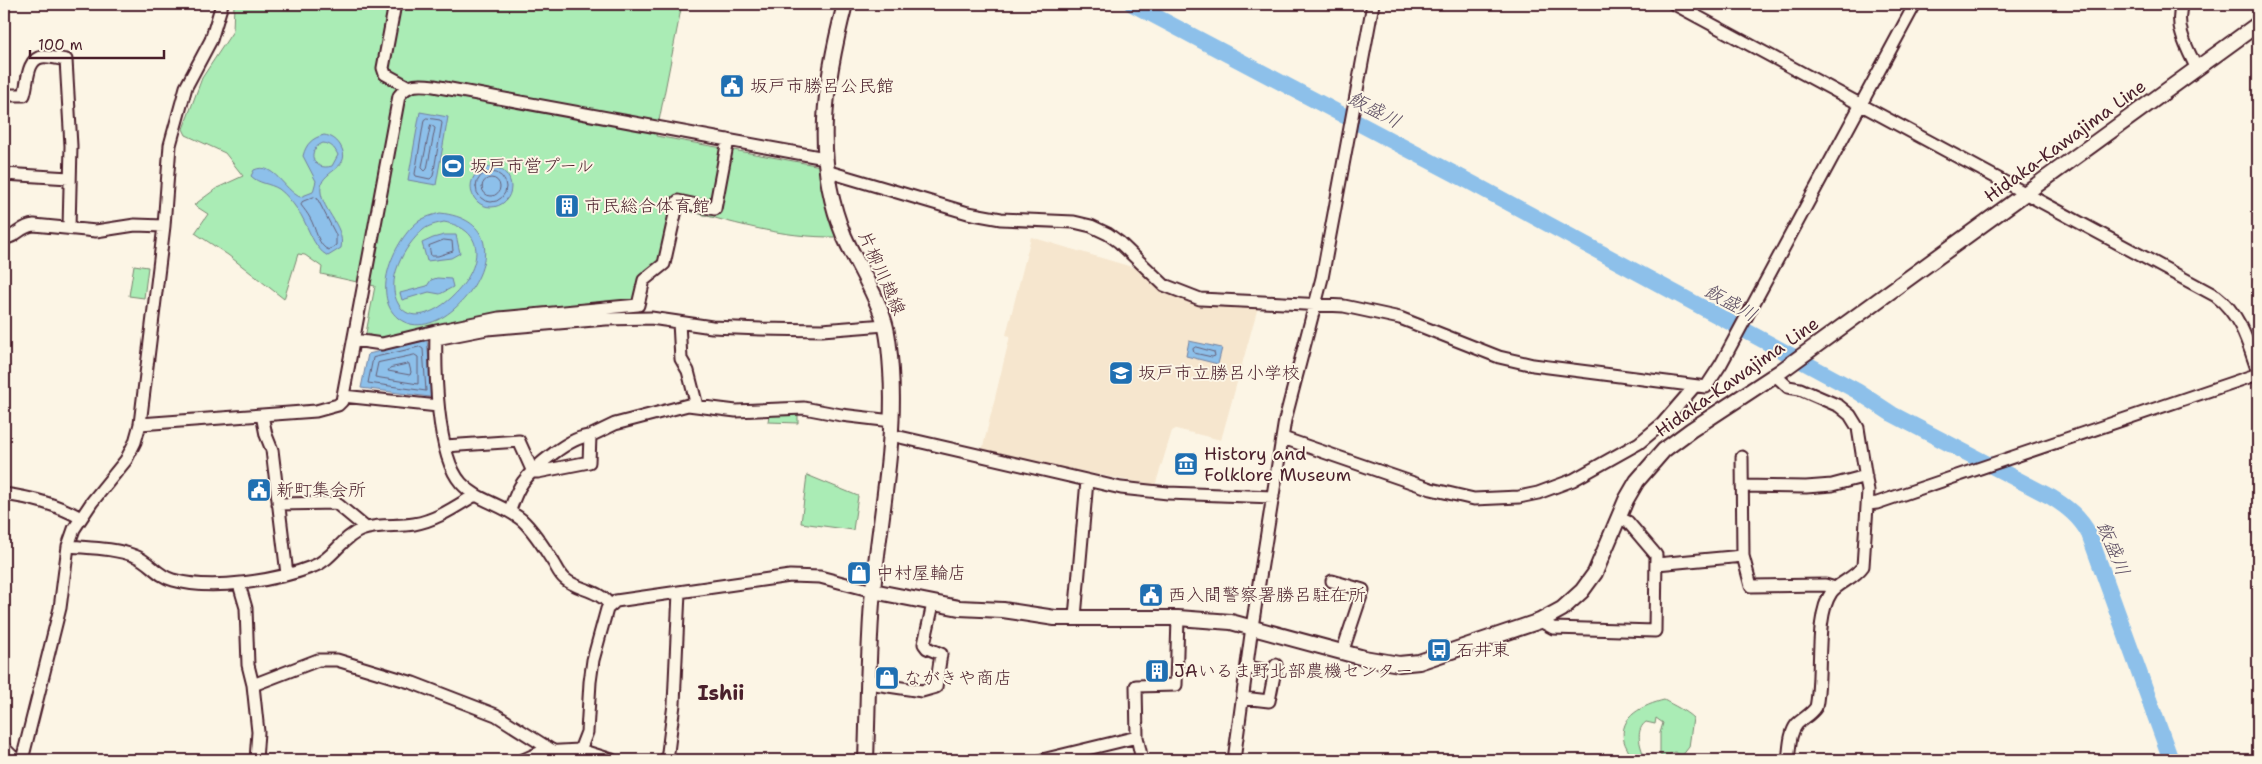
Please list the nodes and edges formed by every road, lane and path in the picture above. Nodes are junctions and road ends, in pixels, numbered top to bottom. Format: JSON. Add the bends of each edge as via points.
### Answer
{"nodes":[{"id":1,"x":222,"y":4,"type":"edge"},
{"id":2,"x":395,"y":4,"type":"edge"},
{"id":3,"x":845,"y":4,"type":"edge"},
{"id":4,"x":1373,"y":4,"type":"edge"},
{"id":5,"x":1674,"y":4,"type":"edge"},
{"id":6,"x":1915,"y":4,"type":"edge"},
{"id":7,"x":2182,"y":4,"type":"edge"},
{"id":8,"x":2258,"y":24,"type":"edge"},
{"id":9,"x":2197,"y":69,"type":"junction"},
{"id":10,"x":409,"y":87,"type":"junction"},
{"id":11,"x":4,"y":95,"type":"edge"},
{"id":12,"x":1860,"y":105,"type":"junction"},
{"id":13,"x":728,"y":140,"type":"junction"},
{"id":14,"x":825,"y":164,"type":"junction"},
{"id":15,"x":4,"y":174,"type":"edge"},
{"id":16,"x":70,"y":178,"type":"junction"},
{"id":17,"x":2025,"y":193,"type":"junction"},
{"id":18,"x":164,"y":226,"type":"junction"},
{"id":19,"x":69,"y":228,"type":"junction"},
{"id":20,"x":4,"y":238,"type":"edge"},
{"id":21,"x":1316,"y":304,"type":"junction"},
{"id":22,"x":679,"y":322,"type":"junction"},
{"id":23,"x":885,"y":325,"type":"junction"},
{"id":24,"x":436,"y":335,"type":"junction"},
{"id":25,"x":354,"y":340,"type":"junction"},
{"id":26,"x":1778,"y":373,"type":"junction"},
{"id":27,"x":2258,"y":373,"type":"edge"},
{"id":28,"x":1694,"y":387,"type":"junction"},
{"id":29,"x":343,"y":396,"type":"junction"},
{"id":30,"x":438,"y":406,"type":"junction"},
{"id":31,"x":697,"y":406,"type":"junction"},
{"id":32,"x":262,"y":415,"type":"junction"},
{"id":33,"x":892,"y":420,"type":"junction"},
{"id":34,"x":140,"y":424,"type":"junction"},
{"id":35,"x":590,"y":436,"type":"junction"},
{"id":36,"x":891,"y":436,"type":"junction"},
{"id":37,"x":1283,"y":438,"type":"junction"},
{"id":38,"x":445,"y":446,"type":"junction"},
{"id":39,"x":1742,"y":457,"type":"dead end"},
{"id":40,"x":533,"y":472,"type":"junction"},
{"id":41,"x":1866,"y":476,"type":"junction"},
{"id":42,"x":1087,"y":480,"type":"junction"},
{"id":43,"x":1742,"y":486,"type":"junction"},
{"id":44,"x":4,"y":494,"type":"edge"},
{"id":45,"x":474,"y":495,"type":"junction"},
{"id":46,"x":1273,"y":497,"type":"junction"},
{"id":47,"x":278,"y":504,"type":"junction"},
{"id":48,"x":1868,"y":504,"type":"junction"},
{"id":49,"x":510,"y":510,"type":"junction"},
{"id":50,"x":81,"y":518,"type":"junction"},
{"id":51,"x":1619,"y":518,"type":"junction"},
{"id":52,"x":366,"y":528,"type":"junction"},
{"id":53,"x":68,"y":546,"type":"junction"},
{"id":54,"x":1743,"y":556,"type":"junction"},
{"id":55,"x":1656,"y":564,"type":"junction"},
{"id":56,"x":288,"y":574,"type":"junction"},
{"id":57,"x":1332,"y":581,"type":"dead end"},
{"id":58,"x":240,"y":584,"type":"junction"},
{"id":59,"x":1835,"y":588,"type":"junction"},
{"id":60,"x":873,"y":591,"type":"junction"},
{"id":61,"x":679,"y":592,"type":"junction"},
{"id":62,"x":610,"y":604,"type":"junction"},
{"id":63,"x":933,"y":604,"type":"junction"},
{"id":64,"x":1075,"y":617,"type":"junction"},
{"id":65,"x":1178,"y":618,"type":"junction"},
{"id":66,"x":1540,"y":621,"type":"junction"},
{"id":67,"x":1252,"y":627,"type":"junction"},
{"id":68,"x":1342,"y":653,"type":"junction"},
{"id":69,"x":1248,"y":668,"type":"junction"},
{"id":70,"x":868,"y":683,"type":"junction"},
{"id":71,"x":253,"y":685,"type":"junction"},
{"id":72,"x":1243,"y":698,"type":"junction"},
{"id":73,"x":1137,"y":737,"type":"junction"},
{"id":74,"x":4,"y":748,"type":"edge"},
{"id":75,"x":553,"y":751,"type":"junction"},
{"id":76,"x":583,"y":754,"type":"edge"},
{"id":77,"x":16,"y":760,"type":"edge"},
{"id":78,"x":22,"y":760,"type":"edge"},
{"id":79,"x":256,"y":760,"type":"edge"},
{"id":80,"x":523,"y":760,"type":"edge"},
{"id":81,"x":612,"y":760,"type":"edge"},
{"id":82,"x":667,"y":760,"type":"edge"},
{"id":83,"x":866,"y":760,"type":"edge"},
{"id":84,"x":1042,"y":760,"type":"edge"},
{"id":85,"x":1142,"y":760,"type":"edge"},
{"id":86,"x":1234,"y":760,"type":"edge"},
{"id":87,"x":1788,"y":760,"type":"edge"}],
"edges":[{"from":1,"to":18,"type":"street","via":[[211,40],[186,87],[174,131],[168,163]]},
{"from":2,"to":10,"type":"street","via":[[383,68],[385,74]]},
{"from":3,"to":14,"type":"main road","name":"片柳川越線","via":[[824,108]]},
{"from":4,"to":21,"type":"street"},
{"from":5,"to":12,"type":"street"},
{"from":6,"to":12,"type":"street"},
{"from":7,"to":9,"type":"street","via":[[2180,27]]},
{"from":8,"to":9,"type":"main road","name":"Hidaka-Kawajima Line"},
{"from":9,"to":17,"type":"main road","name":"Hidaka-Kawajima Line"},
{"from":10,"to":13,"type":"street","via":[[418,84],[434,86]]},
{"from":10,"to":25,"type":"street","via":[[399,96]]},
{"from":11,"to":16,"type":"street","via":[[24,96],[29,71],[37,59],[66,60],[71,130]]},
{"from":12,"to":17,"type":"street"},
{"from":12,"to":28,"type":"street","via":[[1708,385]]},
{"from":13,"to":14,"type":"street"},
{"from":13,"to":24,"type":"street","via":[[715,209],[678,201],[664,264],[644,280],[638,305],[499,318]]},
{"from":14,"to":21,"type":"street","via":[[968,212],[1001,219],[1074,222],[1091,226],[1119,242],[1164,285],[1191,297]]},
{"from":14,"to":23,"type":"main road","name":"片柳川越線","via":[[844,236]]},
{"from":15,"to":16,"type":"street"},
{"from":16,"to":19,"type":"street"},
{"from":17,"to":26,"type":"main road","name":"Hidaka-Kawajima Line"},
{"from":17,"to":27,"type":"street","via":[[2222,300],[2239,320]]},
{"from":18,"to":19,"type":"street","via":[[136,225],[96,231]]},
{"from":18,"to":34,"type":"street"},
{"from":19,"to":20,"type":"street","via":[[25,226]]},
{"from":21,"to":28,"type":"street","via":[[1344,306],[1400,318],[1499,357],[1533,365]]},
{"from":21,"to":37,"type":"street"},
{"from":22,"to":23,"type":"street","via":[[712,327],[822,330]]},
{"from":22,"to":24,"type":"street","via":[[651,318],[594,320]]},
{"from":22,"to":31,"type":"street","via":[[681,359],[688,371]]},
{"from":23,"to":33,"type":"main road","name":"片柳川越線","via":[[892,370]]},
{"from":24,"to":25,"type":"street","via":[[382,344]]},
{"from":24,"to":30,"type":"street"},
{"from":25,"to":29,"type":"street"},
{"from":26,"to":41,"type":"street","via":[[1784,385],[1839,406],[1850,415],[1858,428]]},
{"from":26,"to":51,"type":"main road","name":"Hidaka-Kawajima Line","via":[[1664,450],[1637,482]]},
{"from":27,"to":48,"type":"street"},
{"from":28,"to":37,"type":"street","via":[[1662,424],[1639,443],[1573,480],[1519,497],[1474,498],[1431,489]]},
{"from":29,"to":30,"type":"street"},
{"from":29,"to":32,"type":"street","via":[[338,406],[330,408]]},
{"from":30,"to":38,"type":"street"},
{"from":31,"to":33,"type":"street","via":[[736,411],[804,408],[841,416]]},
{"from":31,"to":35,"type":"street","via":[[688,405],[646,415]]},
{"from":32,"to":34,"type":"street"},
{"from":32,"to":47,"type":"street","via":[[272,450]]},
{"from":33,"to":36,"type":"main road","name":"片柳川越線"},
{"from":34,"to":50,"type":"street","via":[[126,460]]},
{"from":35,"to":40,"type":"street","via":[[550,456]]},
{"from":35,"to":40,"type":"street","via":[[589,462]]},
{"from":36,"to":42,"type":"street"},
{"from":36,"to":60,"type":"main road","name":"片柳川越線"},
{"from":37,"to":46,"type":"street"},
{"from":38,"to":40,"type":"street","via":[[519,441]]},
{"from":38,"to":45,"type":"street","via":[[460,482]]},
{"from":39,"to":43,"type":"street"},
{"from":40,"to":49,"type":"street","via":[[518,490]]},
{"from":41,"to":43,"type":"street","via":[[1832,485]]},
{"from":41,"to":48,"type":"street"},
{"from":42,"to":46,"type":"street","via":[[1142,491]]},
{"from":42,"to":64,"type":"street"},
{"from":43,"to":54,"type":"street"},
{"from":44,"to":50,"type":"street","via":[[60,506]]},
{"from":45,"to":49,"type":"street"},
{"from":45,"to":52,"type":"street","via":[[440,517],[413,524]]},
{"from":46,"to":67,"type":"street"},
{"from":47,"to":52,"type":"street","via":[[336,503]]},
{"from":47,"to":56,"type":"street"},
{"from":48,"to":59,"type":"street","via":[[1863,566],[1856,575]]},
{"from":49,"to":62,"type":"street","via":[[538,540],[565,579],[605,598]]},
{"from":50,"to":53,"type":"street"},
{"from":51,"to":55,"type":"street","via":[[1628,522],[1653,550]]},
{"from":51,"to":66,"type":"main road","name":"Hidaka-Kawajima Line","via":[[1604,557],[1586,585],[1562,609]]},
{"from":52,"to":56,"type":"street","via":[[352,534],[315,566]]},
{"from":53,"to":58,"type":"street","via":[[135,555],[172,580]]},
{"from":53,"to":78,"type":"street","via":[[60,608]]},
{"from":54,"to":55,"type":"street"},
{"from":54,"to":59,"type":"street","via":[[1751,586],[1825,585]]},
{"from":55,"to":66,"type":"street","via":[[1655,631],[1553,628]]},
{"from":56,"to":58,"type":"street"},
{"from":57,"to":68,"type":"street","via":[[1363,590]]},
{"from":58,"to":71,"type":"street","via":[[246,608],[248,665]]},
{"from":59,"to":87,"type":"street","via":[[1823,616],[1816,707],[1795,728]]},
{"from":60,"to":61,"type":"street","via":[[820,577],[801,576]]},
{"from":60,"to":63,"type":"main road","name":"Hidaka-Kawajima Line"},
{"from":60,"to":70,"type":"main road"},
{"from":61,"to":62,"type":"street"},
{"from":61,"to":82,"type":"street","via":[[674,704]]},
{"from":62,"to":76,"type":"street","via":[[593,660]]},
{"from":63,"to":64,"type":"main road","name":"Hidaka-Kawajima Line","via":[[1055,618]]},
{"from":63,"to":70,"type":"street","via":[[924,644],[941,654],[936,687],[922,691]]},
{"from":64,"to":65,"type":"main road","name":"Hidaka-Kawajima Line"},
{"from":65,"to":67,"type":"main road","name":"Hidaka-Kawajima Line","via":[[1212,619]]},
{"from":65,"to":73,"type":"street","via":[[1176,685],[1136,686]]},
{"from":66,"to":68,"type":"main road","name":"Hidaka-Kawajima Line","via":[[1410,664],[1385,663]]},
{"from":67,"to":68,"type":"main road","name":"Hidaka-Kawajima Line"},
{"from":67,"to":69,"type":"street"},
{"from":69,"to":72,"type":"street"},
{"from":69,"to":72,"type":"street","via":[[1275,669],[1268,701]]},
{"from":70,"to":83,"type":"main road"},
{"from":71,"to":75,"type":"street","via":[[318,660],[337,660],[412,683],[496,715]]},
{"from":71,"to":79,"type":"street","via":[[258,732]]},
{"from":72,"to":86,"type":"street"},
{"from":73,"to":84,"type":"street"},
{"from":73,"to":85,"type":"street"},
{"from":74,"to":77,"type":"street"},
{"from":75,"to":76,"type":"street"},
{"from":75,"to":80,"type":"street"},
{"from":76,"to":81,"type":"street"}]}
